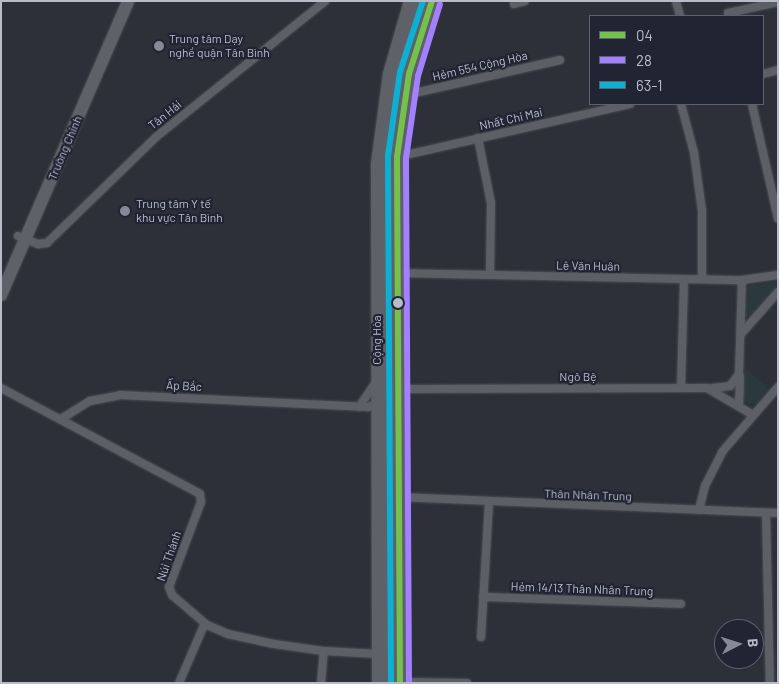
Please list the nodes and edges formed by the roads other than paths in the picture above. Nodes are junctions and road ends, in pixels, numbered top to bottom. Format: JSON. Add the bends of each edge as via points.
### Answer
{"nodes":[{"id":1,"x":325,"y":1,"type":"edge"},
{"id":2,"x":410,"y":1,"type":"edge"},
{"id":3,"x":422,"y":1,"type":"edge"},
{"id":4,"x":432,"y":1,"type":"edge"},
{"id":5,"x":525,"y":1,"type":"edge"},
{"id":6,"x":676,"y":1,"type":"edge"},
{"id":7,"x":123,"y":2,"type":"edge"},
{"id":8,"x":778,"y":2,"type":"edge"},
{"id":9,"x":514,"y":4,"type":"dead end"},
{"id":10,"x":728,"y":13,"type":"dead end"},
{"id":11,"x":680,"y":15,"type":"edge"},
{"id":12,"x":560,"y":60,"type":"dead end"},
{"id":13,"x":778,"y":70,"type":"edge"},
{"id":14,"x":764,"y":74,"type":"edge"},
{"id":15,"x":406,"y":95,"type":"junction"},
{"id":16,"x":626,"y":105,"type":"edge"},
{"id":17,"x":682,"y":105,"type":"edge"},
{"id":18,"x":752,"y":105,"type":"edge"},
{"id":19,"x":478,"y":138,"type":"junction"},
{"id":20,"x":397,"y":157,"type":"junction"},
{"id":21,"x":778,"y":218,"type":"edge"},
{"id":22,"x":22,"y":237,"type":"junction"},
{"id":23,"x":1,"y":273,"type":"edge"},
{"id":24,"x":397,"y":273,"type":"junction"},
{"id":25,"x":490,"y":275,"type":"junction"},
{"id":26,"x":778,"y":275,"type":"edge"},
{"id":27,"x":684,"y":279,"type":"junction"},
{"id":28,"x":702,"y":279,"type":"junction"},
{"id":29,"x":742,"y":280,"type":"junction"},
{"id":30,"x":778,"y":292,"type":"edge"},
{"id":31,"x":1,"y":295,"type":"edge"},
{"id":32,"x":741,"y":334,"type":"junction"},
{"id":33,"x":740,"y":367,"type":"junction"},
{"id":34,"x":378,"y":380,"type":"junction"},
{"id":35,"x":681,"y":387,"type":"junction"},
{"id":36,"x":778,"y":387,"type":"edge"},
{"id":37,"x":1,"y":388,"type":"edge"},
{"id":38,"x":707,"y":388,"type":"junction"},
{"id":39,"x":388,"y":398,"type":"junction"},
{"id":40,"x":739,"y":406,"type":"junction"},
{"id":41,"x":359,"y":407,"type":"junction"},
{"id":42,"x":753,"y":415,"type":"junction"},
{"id":43,"x":61,"y":419,"type":"junction"},
{"id":44,"x":398,"y":497,"type":"junction"},
{"id":45,"x":489,"y":502,"type":"junction"},
{"id":46,"x":699,"y":510,"type":"junction"},
{"id":47,"x":766,"y":513,"type":"junction"},
{"id":48,"x":778,"y":513,"type":"edge"},
{"id":49,"x":483,"y":597,"type":"junction"},
{"id":50,"x":768,"y":600,"type":"junction"},
{"id":51,"x":778,"y":600,"type":"edge"},
{"id":52,"x":681,"y":604,"type":"dead end"},
{"id":53,"x":205,"y":623,"type":"junction"},
{"id":54,"x":481,"y":637,"type":"dead end"},
{"id":55,"x":324,"y":651,"type":"junction"},
{"id":56,"x":378,"y":654,"type":"junction"},
{"id":57,"x":774,"y":670,"type":"edge"},
{"id":58,"x":396,"y":682,"type":"edge"},
{"id":59,"x":179,"y":683,"type":"edge"},
{"id":60,"x":322,"y":683,"type":"edge"},
{"id":61,"x":378,"y":683,"type":"edge"},
{"id":62,"x":466,"y":683,"type":"edge"},
{"id":63,"x":770,"y":683,"type":"edge"}],
"edges":[{"from":1,"to":22,"type":"street","name":"Tân Hải","via":[[156,137],[47,242],[38,244]]},
{"from":2,"to":34,"type":"main road","name":"Cộng Hòa","via":[[393,55],[379,137]]},
{"from":3,"to":39,"type":"main road","name":"Cộng Hòa","via":[[402,62],[387,160]]},
{"from":4,"to":15,"type":"main road","name":"Cộng Hòa","via":[[420,33]]},
{"from":5,"to":9,"type":"street"},
{"from":6,"to":11,"type":"street"},
{"from":7,"to":22,"type":"main road","name":"Trường Chinh"},
{"from":8,"to":10,"type":"street"},
{"from":12,"to":15,"type":"street","name":"Hẻm 554 Cộng Hòa"},
{"from":13,"to":14,"type":"street"},
{"from":15,"to":20,"type":"main road","name":"Cộng Hòa"},
{"from":16,"to":19,"type":"street","name":"Nhất Chi Mai"},
{"from":17,"to":28,"type":"street","via":[[694,153],[702,212]]},
{"from":18,"to":21,"type":"street"},
{"from":19,"to":20,"type":"street","name":"Nhất Chi Mai"},
{"from":19,"to":25,"type":"street","via":[[491,203]]},
{"from":20,"to":24,"type":"main road","name":"Cộng Hòa"},
{"from":22,"to":23,"type":"main road","name":"Trường Chinh"},
{"from":22,"to":31,"type":"main road","name":"Trường Chinh"},
{"from":24,"to":25,"type":"street","name":"Lê Văn Huân"},
{"from":24,"to":39,"type":"main road","name":"Cộng Hòa"},
{"from":25,"to":27,"type":"street","name":"Lê Văn Huân"},
{"from":26,"to":29,"type":"street","name":"Lê Văn Huân"},
{"from":27,"to":28,"type":"street","name":"Lê Văn Huân"},
{"from":27,"to":35,"type":"street"},
{"from":28,"to":29,"type":"street","name":"Lê Văn Huân"},
{"from":29,"to":32,"type":"street"},
{"from":30,"to":32,"type":"street"},
{"from":32,"to":33,"type":"street"},
{"from":33,"to":38,"type":"street","via":[[738,378],[730,386]]},
{"from":33,"to":40,"type":"street"},
{"from":34,"to":39,"type":"main road","name":"Cộng Hòa"},
{"from":34,"to":41,"type":"street"},
{"from":35,"to":38,"type":"street","name":"Ngô Bệ"},
{"from":35,"to":39,"type":"street","name":"Ngô Bệ","via":[[408,389]]},
{"from":36,"to":42,"type":"street"},
{"from":37,"to":43,"type":"street"},
{"from":38,"to":40,"type":"street","name":"Ngô Bệ"},
{"from":39,"to":41,"type":"street","name":"Ấp Bắc"},
{"from":39,"to":44,"type":"main road","name":"Cộng Hòa"},
{"from":39,"to":56,"type":"main road","name":"Cộng Hòa"},
{"from":39,"to":58,"type":"main road","name":"Cộng Hòa"},
{"from":40,"to":42,"type":"street","name":"Ngô Bệ"},
{"from":41,"to":43,"type":"street","name":"Ấp Bắc","via":[[120,395],[90,401]]},
{"from":42,"to":46,"type":"street","via":[[716,461]]},
{"from":43,"to":53,"type":"street","name":"Núi Thành","via":[[200,494],[201,502],[169,587],[172,595]]},
{"from":44,"to":45,"type":"street","name":"Thân Nhân Trung"},
{"from":44,"to":58,"type":"main road","name":"Cộng Hòa"},
{"from":45,"to":46,"type":"street","name":"Thân Nhân Trung"},
{"from":45,"to":49,"type":"street"},
{"from":46,"to":47,"type":"street","name":"Thân Nhân Trung"},
{"from":47,"to":48,"type":"street","name":"Thân Nhân Trung"},
{"from":47,"to":50,"type":"street"},
{"from":49,"to":52,"type":"street","name":"Hẻm 14/13 Thân Nhân Trung"},
{"from":49,"to":54,"type":"street"},
{"from":50,"to":51,"type":"street"},
{"from":50,"to":57,"type":"street"},
{"from":53,"to":55,"type":"street","name":"Núi Thành","via":[[228,634]]},
{"from":53,"to":59,"type":"street"},
{"from":55,"to":56,"type":"street","name":"Núi Thành"},
{"from":55,"to":60,"type":"street"},
{"from":56,"to":61,"type":"main road","name":"Cộng Hòa"},
{"from":57,"to":63,"type":"street"},
{"from":58,"to":62,"type":"street"}]}
